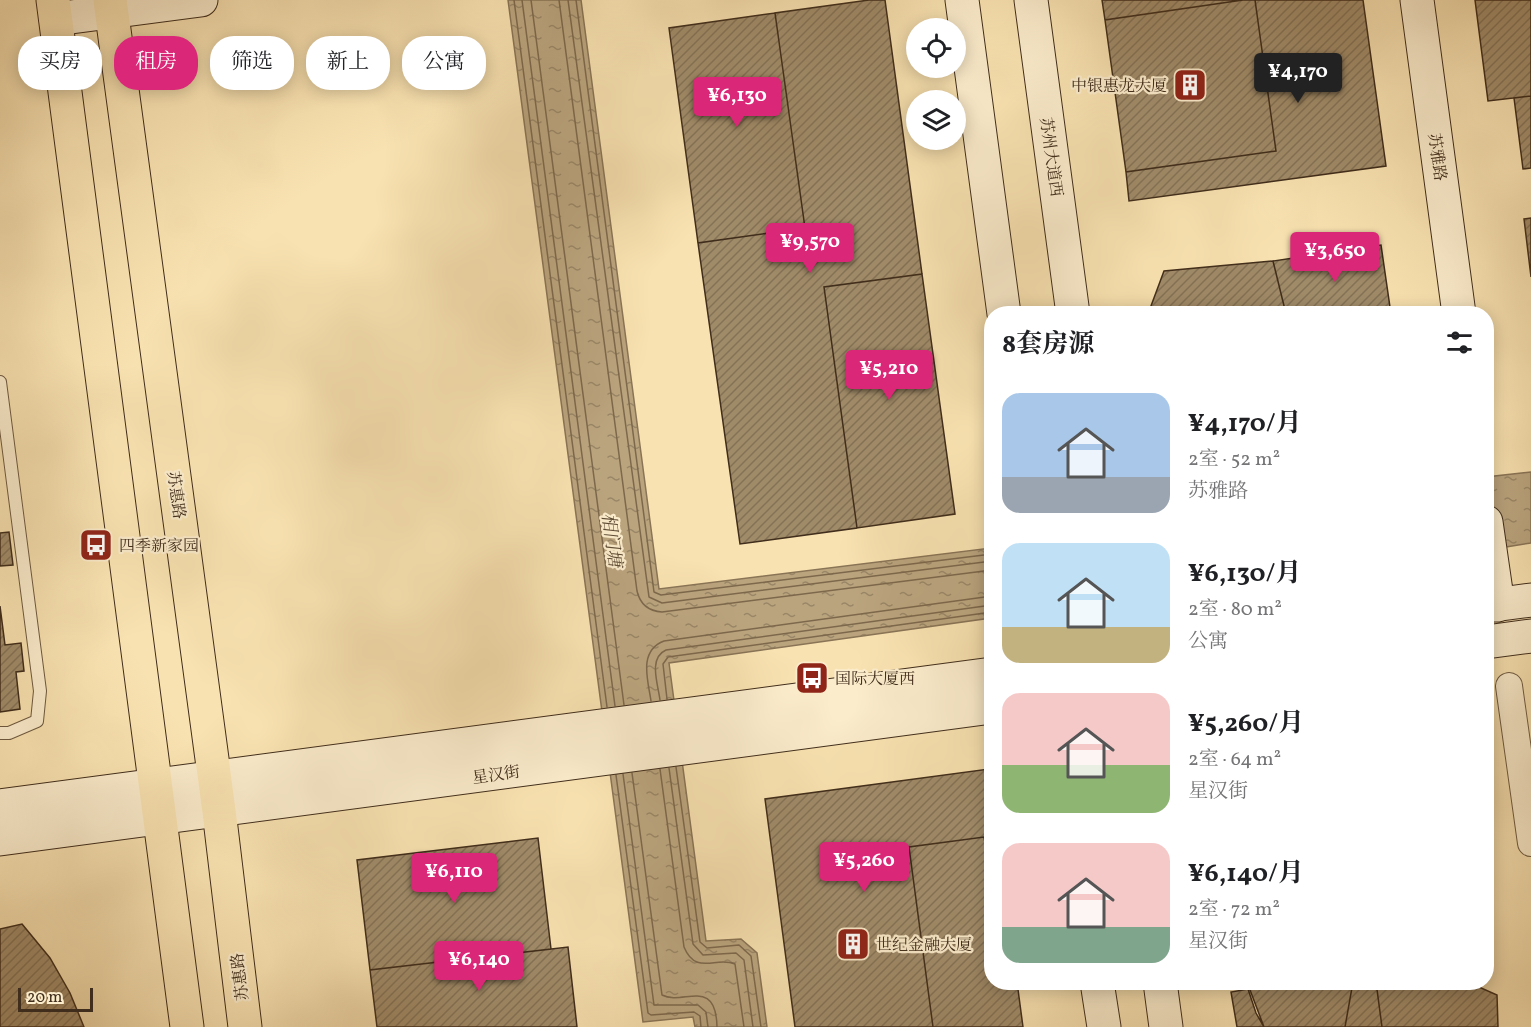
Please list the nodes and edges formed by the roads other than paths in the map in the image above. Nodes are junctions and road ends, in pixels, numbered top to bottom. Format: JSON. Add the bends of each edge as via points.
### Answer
{"nodes":[{"id":1,"x":201,"y":0,"type":"edge"},
{"id":2,"x":962,"y":0,"type":"edge"},
{"id":3,"x":1031,"y":0,"type":"edge"},
{"id":4,"x":1417,"y":0,"type":"edge"},
{"id":5,"x":111,"y":6,"type":"edge"},
{"id":6,"x":54,"y":10,"type":"edge"},
{"id":7,"x":1003,"y":306,"type":"edge"},
{"id":8,"x":1072,"y":306,"type":"edge"},
{"id":9,"x":1458,"y":306,"type":"edge"},
{"id":10,"x":0,"y":382,"type":"edge"},
{"id":11,"x":1531,"y":600,"type":"edge"},
{"id":12,"x":1494,"y":605,"type":"edge"},
{"id":13,"x":1531,"y":636,"type":"edge"},
{"id":14,"x":1494,"y":641,"type":"edge"},
{"id":15,"x":984,"y":676,"type":"edge"},
{"id":16,"x":1509,"y":686,"type":"dead end"},
{"id":17,"x":984,"y":708,"type":"edge"},
{"id":18,"x":691,"y":731,"type":"junction"},
{"id":19,"x":0,"y":734,"type":"edge"},
{"id":20,"x":215,"y":779,"type":"junction"},
{"id":21,"x":158,"y":802,"type":"junction"},
{"id":22,"x":0,"y":806,"type":"edge"},
{"id":23,"x":219,"y":811,"type":"junction"},
{"id":24,"x":0,"y":839,"type":"edge"},
{"id":25,"x":1531,"y":843,"type":"edge"},
{"id":26,"x":1098,"y":990,"type":"edge"},
{"id":27,"x":1161,"y":990,"type":"edge"},
{"id":28,"x":187,"y":1027,"type":"edge"},
{"id":29,"x":245,"y":1027,"type":"edge"},
{"id":30,"x":1104,"y":1027,"type":"edge"},
{"id":31,"x":1166,"y":1027,"type":"edge"}],
"edges":[{"from":1,"to":5,"type":"main road"},
{"from":2,"to":7,"type":"main road"},
{"from":3,"to":8,"type":"main road","name":"苏州大道西"},
{"from":4,"to":9,"type":"main road","name":"苏雅路"},
{"from":5,"to":6,"type":"main road"},
{"from":5,"to":20,"type":"main road","name":"苏惠路"},
{"from":6,"to":21,"type":"main road"},
{"from":10,"to":19,"type":"lane","via":[[40,691],[37,721]]},
{"from":11,"to":12,"type":"main road"},
{"from":13,"to":14,"type":"main road"},
{"from":15,"to":18,"type":"main road","name":"星汉街"},
{"from":16,"to":25,"type":"street"},
{"from":17,"to":18,"type":"main road","name":"星汉街"},
{"from":18,"to":20,"type":"main road","name":"星汉街","via":[[582,729]]},
{"from":18,"to":23,"type":"main road","name":"星汉街","via":[[584,762]]},
{"from":20,"to":21,"type":"main road","name":"星汉街"},
{"from":20,"to":23,"type":"main road","name":"苏惠路"},
{"from":21,"to":22,"type":"main road","name":"星汉街"},
{"from":21,"to":23,"type":"main road","name":"星汉街"},
{"from":21,"to":24,"type":"main road","name":"星汉街"},
{"from":21,"to":28,"type":"main road"},
{"from":23,"to":29,"type":"main road","name":"苏惠路"},
{"from":26,"to":30,"type":"main road"},
{"from":27,"to":31,"type":"main road"}]}
